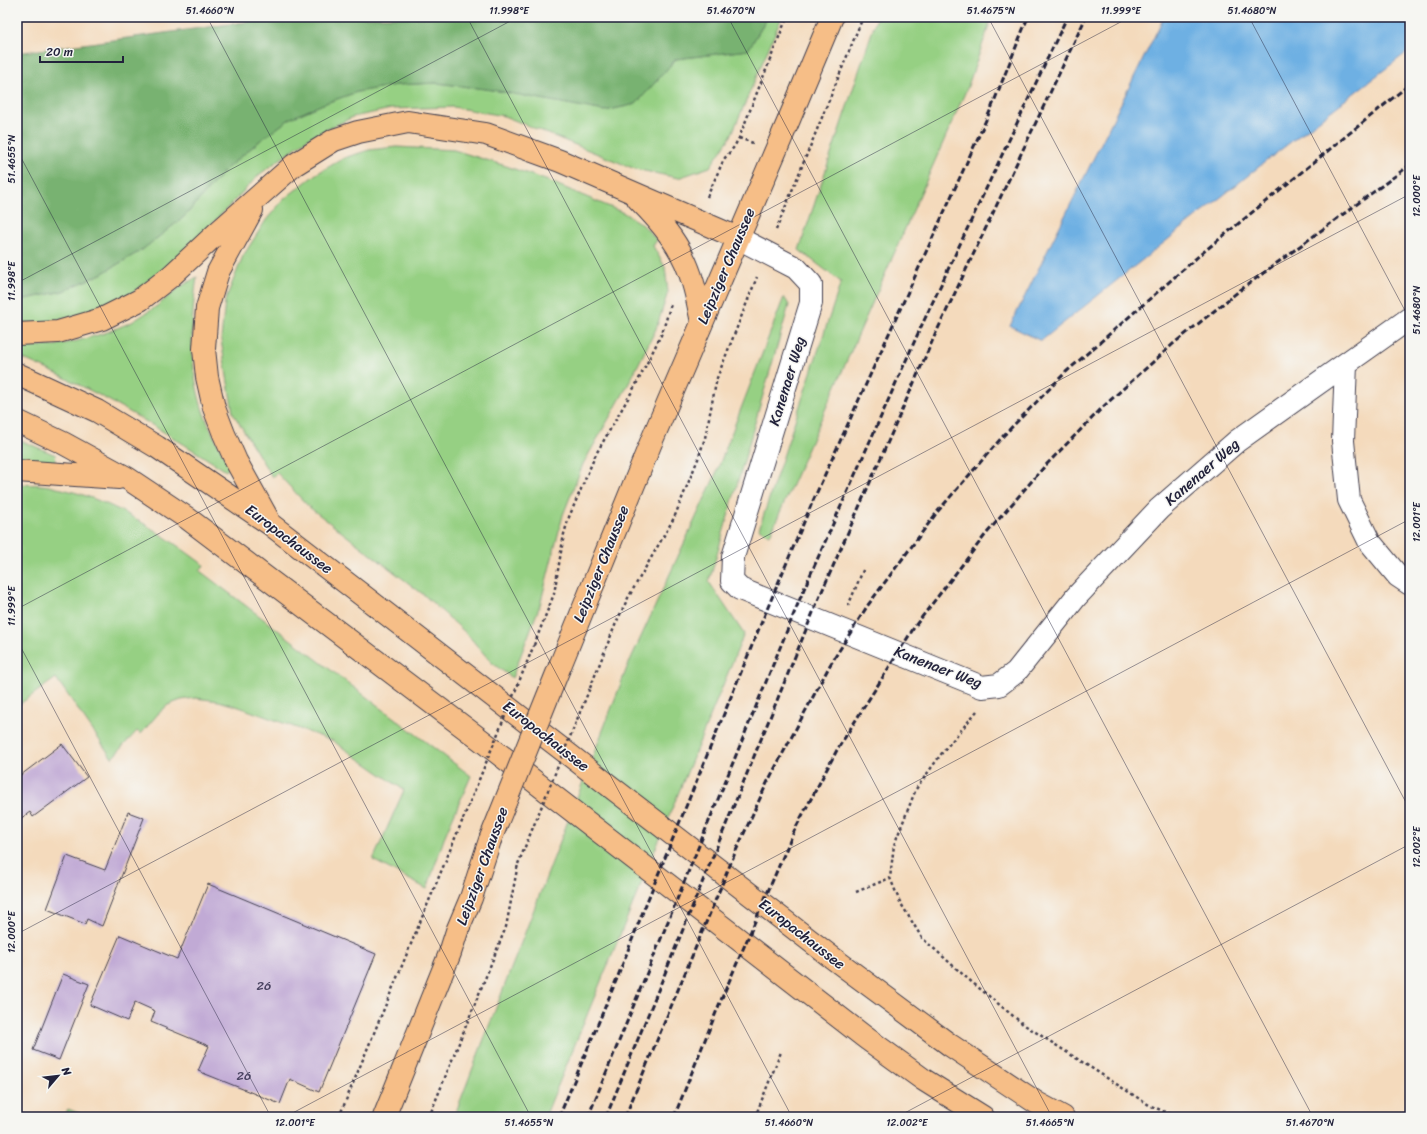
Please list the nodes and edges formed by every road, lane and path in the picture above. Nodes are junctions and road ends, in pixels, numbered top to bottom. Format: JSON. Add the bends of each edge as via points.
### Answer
{"nodes":[{"id":1,"x":787,"y":17,"type":"edge"},
{"id":2,"x":832,"y":17,"type":"edge"},
{"id":3,"x":862,"y":17,"type":"edge"},
{"id":4,"x":632,"y":192,"type":"junction"},
{"id":5,"x":260,"y":196,"type":"junction"},
{"id":6,"x":697,"y":220,"type":"junction"},
{"id":7,"x":738,"y":238,"type":"junction"},
{"id":8,"x":767,"y":253,"type":"junction"},
{"id":9,"x":672,"y":301,"type":"dead end"},
{"id":10,"x":1410,"y":318,"type":"edge"},
{"id":11,"x":702,"y":322,"type":"junction"},
{"id":12,"x":17,"y":334,"type":"edge"},
{"id":13,"x":1346,"y":364,"type":"junction"},
{"id":14,"x":17,"y":374,"type":"edge"},
{"id":15,"x":17,"y":421,"type":"edge"},
{"id":16,"x":17,"y":471,"type":"edge"},
{"id":17,"x":127,"y":478,"type":"junction"},
{"id":18,"x":270,"y":524,"type":"junction"},
{"id":19,"x":864,"y":568,"type":"dead end"},
{"id":20,"x":1410,"y":584,"type":"edge"},
{"id":21,"x":846,"y":611,"type":"dead end"},
{"id":22,"x":999,"y":685,"type":"junction"},
{"id":23,"x":890,"y":878,"type":"junction"},
{"id":24,"x":856,"y":892,"type":"dead end"},
{"id":25,"x":781,"y":1052,"type":"dead end"},
{"id":26,"x":339,"y":1117,"type":"edge"},
{"id":27,"x":384,"y":1117,"type":"edge"},
{"id":28,"x":429,"y":1117,"type":"edge"},
{"id":29,"x":755,"y":1117,"type":"edge"},
{"id":30,"x":983,"y":1117,"type":"edge"},
{"id":31,"x":1063,"y":1117,"type":"edge"},
{"id":32,"x":1177,"y":1117,"type":"edge"}],
"edges":[{"from":1,"to":6,"type":"path","via":[[739,138],[724,159]]},
{"from":2,"to":7,"type":"main road","name":"Leipziger Chaussee"},
{"from":3,"to":8,"type":"path"},
{"from":4,"to":5,"type":"main road","via":[[560,161],[486,134],[408,122],[358,132],[334,140],[294,165]]},
{"from":4,"to":6,"type":"main road"},
{"from":4,"to":11,"type":"main road","via":[[677,245],[693,282]]},
{"from":5,"to":12,"type":"main road","via":[[171,276],[140,300],[102,319],[58,332]]},
{"from":5,"to":18,"type":"main road","via":[[218,272],[207,308],[204,349],[214,408],[236,461]]},
{"from":6,"to":7,"type":"main road"},
{"from":7,"to":8,"type":"street","name":"Kanenaer Weg"},
{"from":7,"to":11,"type":"main road","name":"Leipziger Chaussee"},
{"from":8,"to":22,"type":"street","name":"Kanenaer Weg","via":[[796,268],[811,284],[811,303],[733,557],[732,581],[740,589],[982,687]]},
{"from":8,"to":28,"type":"path","bridge":true,"via":[[717,378],[705,438],[698,459],[674,518],[616,622],[518,864],[506,927]]},
{"from":9,"to":26,"type":"path","bridge":true,"via":[[662,333],[596,454],[569,517],[554,594]]},
{"from":10,"to":13,"type":"street","name":"Kanenaer Weg"},
{"from":11,"to":27,"type":"main road","name":"Leipziger Chaussee","bridge":true,"via":[[490,840],[450,954]]},
{"from":13,"to":20,"type":"street","via":[[1343,441],[1349,500],[1369,541],[1398,576]]},
{"from":13,"to":22,"type":"street","name":"Kanenaer Weg","via":[[1237,441],[1159,509],[1076,597],[1016,672]]},
{"from":14,"to":18,"type":"main road","name":"Europachaussee","via":[[104,415],[157,447]]},
{"from":15,"to":17,"type":"main road"},
{"from":16,"to":17,"type":"main road"},
{"from":17,"to":30,"type":"main road","via":[[246,562],[866,1038],[924,1080]]},
{"from":18,"to":31,"type":"main road","name":"Europachaussee","via":[[950,1046]]},
{"from":19,"to":21,"type":"path"},
{"from":22,"to":23,"type":"path","via":[[942,752],[916,789],[894,845]]},
{"from":23,"to":24,"type":"path"},
{"from":23,"to":32,"type":"path","via":[[900,902],[922,938],[968,979],[1023,1024],[1149,1105]]},
{"from":25,"to":29,"type":"path"}]}
